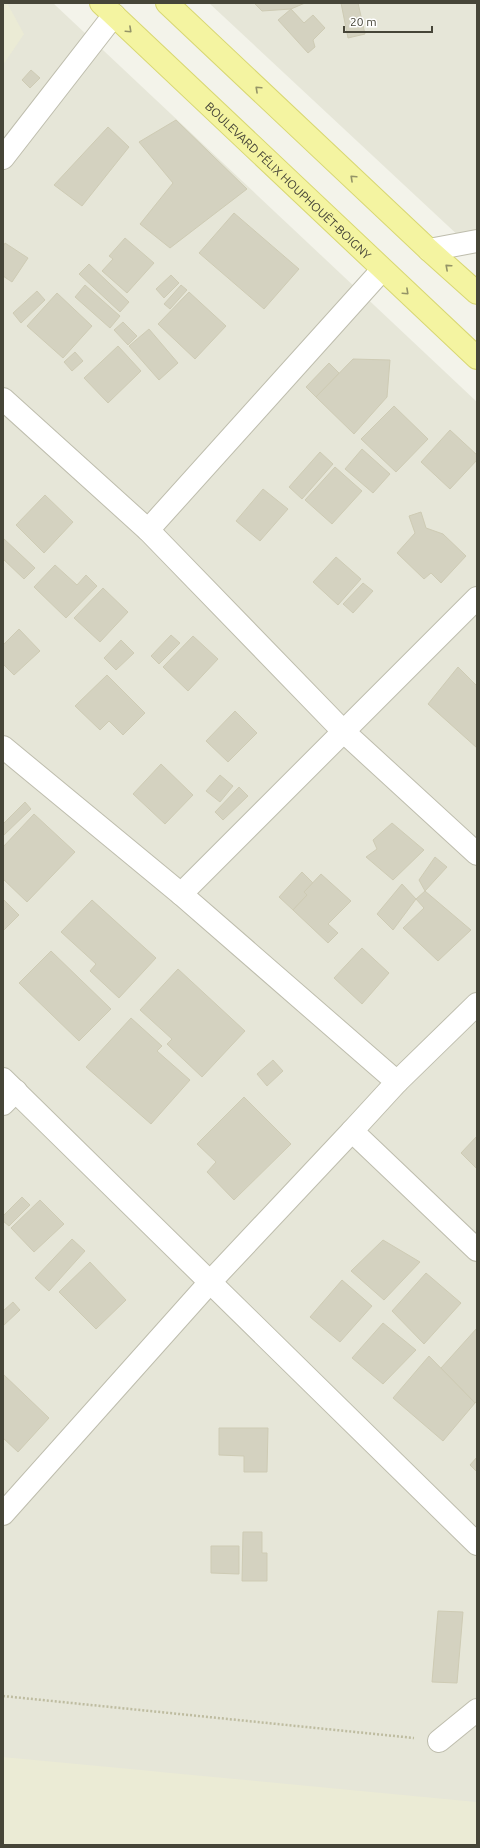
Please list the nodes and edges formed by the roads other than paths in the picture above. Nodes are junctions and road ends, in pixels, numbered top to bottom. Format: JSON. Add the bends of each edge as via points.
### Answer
{"nodes":[{"id":1,"x":167,"y":3,"type":"edge"},
{"id":2,"x":107,"y":9,"type":"edge"},
{"id":3,"x":3,"y":158,"type":"edge"},
{"id":4,"x":477,"y":241,"type":"edge"},
{"id":5,"x":429,"y":250,"type":"junction"},
{"id":6,"x":382,"y":270,"type":"junction"},
{"id":7,"x":477,"y":293,"type":"edge"},
{"id":8,"x":477,"y":358,"type":"edge"},
{"id":9,"x":3,"y":399,"type":"edge"},
{"id":10,"x":148,"y":530,"type":"junction"},
{"id":11,"x":477,"y":598,"type":"edge"},
{"id":12,"x":343,"y":731,"type":"junction"},
{"id":13,"x":3,"y":747,"type":"edge"},
{"id":14,"x":477,"y":854,"type":"edge"},
{"id":15,"x":181,"y":894,"type":"junction"},
{"id":16,"x":477,"y":1004,"type":"edge"},
{"id":17,"x":397,"y":1082,"type":"junction"},
{"id":18,"x":7,"y":1091,"type":"edge"},
{"id":19,"x":352,"y":1131,"type":"junction"},
{"id":20,"x":477,"y":1250,"type":"edge"},
{"id":21,"x":211,"y":1281,"type":"junction"},
{"id":22,"x":3,"y":1514,"type":"edge"},
{"id":23,"x":477,"y":1544,"type":"edge"},
{"id":24,"x":477,"y":1710,"type":"edge"},
{"id":25,"x":439,"y":1741,"type":"road end"}],
"edges":[{"from":5,"to":1,"type":"main road","one_way":true},
{"from":2,"to":3,"type":"street"},
{"from":2,"to":6,"type":"main road","name":"BOULEVARD FÉLIX HOUPHOUËT-BOIGNY","one_way":true},
{"from":4,"to":5,"type":"street"},
{"from":7,"to":5,"type":"main road","one_way":true},
{"from":6,"to":8,"type":"main road","name":"BOULEVARD FÉLIX HOUPHOUËT-BOIGNY","one_way":true},
{"from":6,"to":10,"type":"street"},
{"from":9,"to":10,"type":"street"},
{"from":10,"to":12,"type":"street"},
{"from":11,"to":12,"type":"street"},
{"from":12,"to":14,"type":"street"},
{"from":12,"to":15,"type":"street"},
{"from":13,"to":15,"type":"street"},
{"from":15,"to":17,"type":"street"},
{"from":16,"to":17,"type":"street"},
{"from":17,"to":19,"type":"street"},
{"from":18,"to":21,"type":"street"},
{"from":19,"to":20,"type":"street"},
{"from":19,"to":21,"type":"street"},
{"from":21,"to":22,"type":"street"},
{"from":21,"to":23,"type":"street"},
{"from":24,"to":25,"type":"street"}]}
